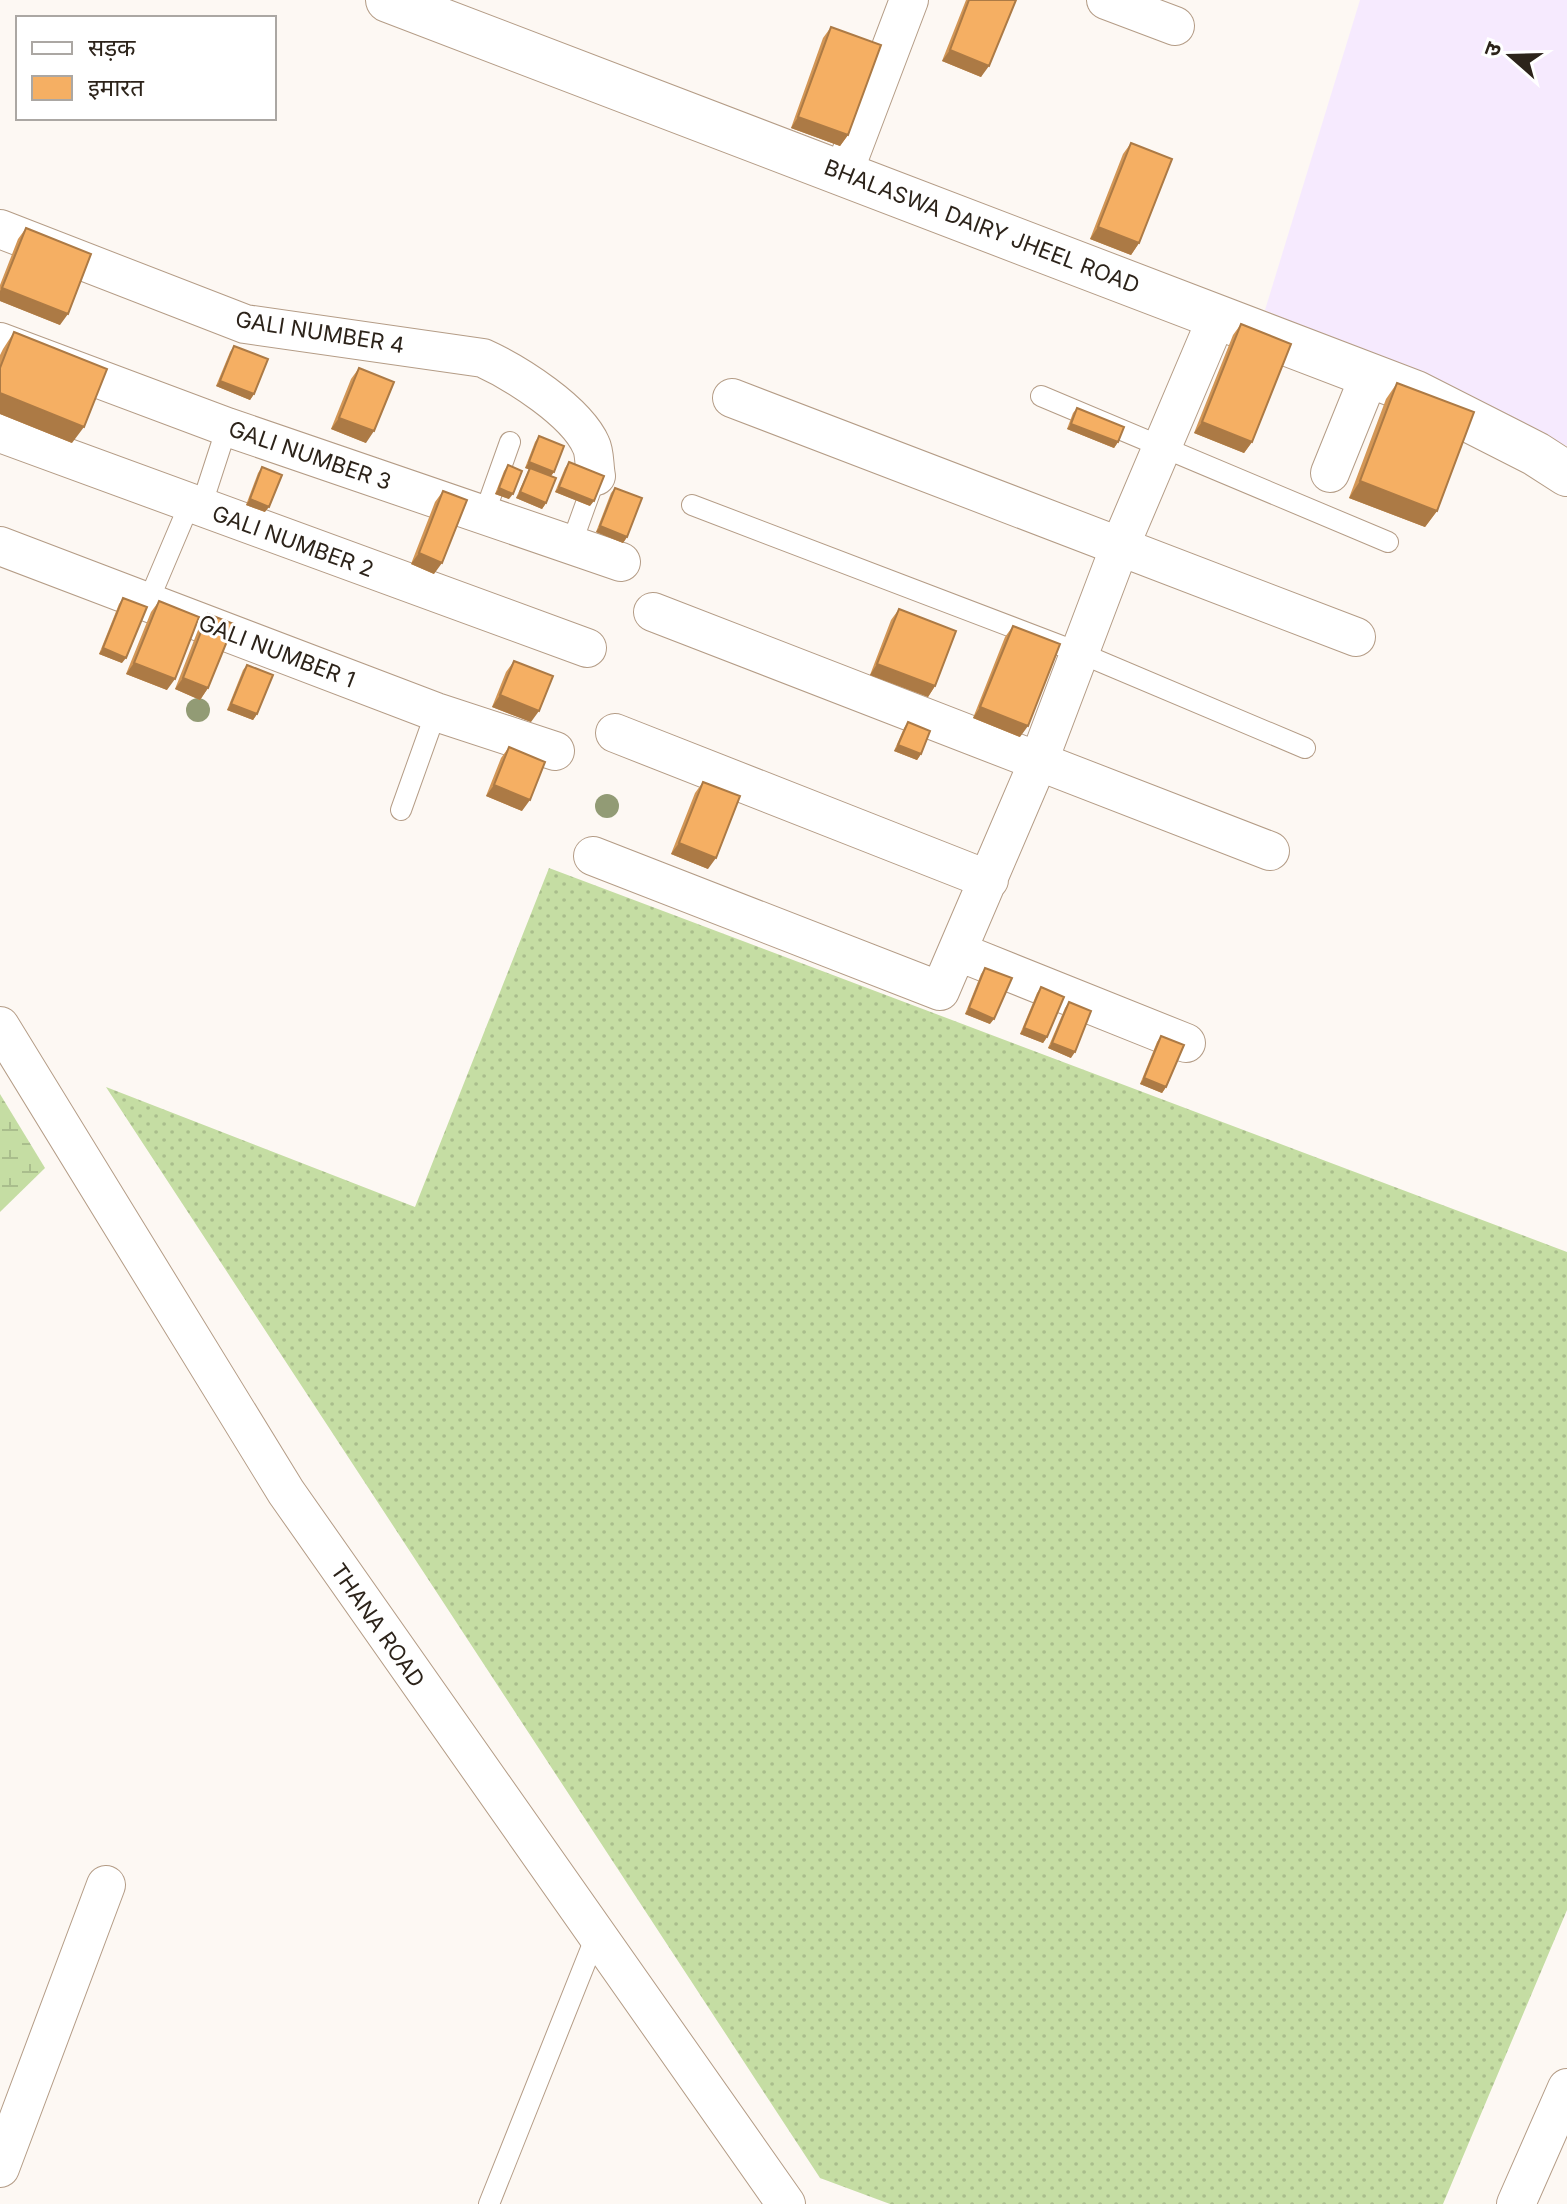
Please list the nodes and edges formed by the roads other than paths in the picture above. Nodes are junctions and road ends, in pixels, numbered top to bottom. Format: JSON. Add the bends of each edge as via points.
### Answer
{"nodes":[{"id":1,"x":388,"y":0,"type":"edge"},
{"id":2,"x":909,"y":0,"type":"edge"},
{"id":3,"x":1106,"y":0,"type":"edge"},
{"id":4,"x":1175,"y":26,"type":"dead end"},
{"id":5,"x":843,"y":174,"type":"junction"},
{"id":6,"x":0,"y":229,"type":"edge"},
{"id":7,"x":1218,"y":315,"type":"junction"},
{"id":8,"x":0,"y":342,"type":"edge"},
{"id":9,"x":1370,"y":374,"type":"junction"},
{"id":10,"x":1041,"y":396,"type":"dead end"},
{"id":11,"x":732,"y":398,"type":"dead end"},
{"id":12,"x":227,"y":427,"type":"junction"},
{"id":13,"x":0,"y":433,"type":"edge"},
{"id":14,"x":510,"y":442,"type":"dead end"},
{"id":15,"x":1162,"y":447,"type":"junction"},
{"id":16,"x":1330,"y":473,"type":"dead end"},
{"id":17,"x":1567,"y":474,"type":"edge"},
{"id":18,"x":596,"y":476,"type":"joint"},
{"id":19,"x":196,"y":505,"type":"junction"},
{"id":20,"x":692,"y":505,"type":"dead end"},
{"id":21,"x":484,"y":515,"type":"junction"},
{"id":22,"x":1388,"y":542,"type":"dead end"},
{"id":23,"x":571,"y":545,"type":"junction"},
{"id":24,"x":0,"y":546,"type":"edge"},
{"id":25,"x":1120,"y":546,"type":"junction"},
{"id":26,"x":621,"y":562,"type":"dead end"},
{"id":27,"x":148,"y":602,"type":"junction"},
{"id":28,"x":653,"y":612,"type":"dead end"},
{"id":29,"x":1356,"y":637,"type":"dead end"},
{"id":30,"x":587,"y":648,"type":"dead end"},
{"id":31,"x":1080,"y":653,"type":"junction"},
{"id":32,"x":436,"y":712,"type":"junction"},
{"id":33,"x":615,"y":733,"type":"dead end"},
{"id":34,"x":1305,"y":748,"type":"dead end"},
{"id":35,"x":555,"y":751,"type":"dead end"},
{"id":36,"x":1039,"y":760,"type":"junction"},
{"id":37,"x":401,"y":810,"type":"dead end"},
{"id":38,"x":1270,"y":851,"type":"dead end"},
{"id":39,"x":593,"y":856,"type":"dead end"},
{"id":40,"x":989,"y":880,"type":"junction"},
{"id":41,"x":959,"y":952,"type":"junction"},
{"id":42,"x":0,"y":1026,"type":"edge"},
{"id":43,"x":1186,"y":1043,"type":"edge"},
{"id":44,"x":106,"y":1885,"type":"dead end"},
{"id":45,"x":596,"y":1936,"type":"junction"},
{"id":46,"x":1567,"y":2088,"type":"edge"},
{"id":47,"x":0,"y":2168,"type":"edge"},
{"id":48,"x":489,"y":2204,"type":"edge"},
{"id":49,"x":786,"y":2204,"type":"edge"},
{"id":50,"x":1516,"y":2204,"type":"edge"}],
"edges":[{"from":1,"to":5,"type":"street","name":"BHALASWA DAIRY JHEEL ROAD"},
{"from":2,"to":5,"type":"street"},
{"from":3,"to":4,"type":"street"},
{"from":5,"to":7,"type":"street","name":"BHALASWA DAIRY JHEEL ROAD"},
{"from":6,"to":18,"type":"street","name":"GALI NUMBER 4","via":[[245,324],[483,358],[510,370],[567,415],[592,445]]},
{"from":7,"to":9,"type":"street","name":"BHALASWA DAIRY JHEEL ROAD"},
{"from":7,"to":15,"type":"street"},
{"from":8,"to":12,"type":"street","name":"GALI NUMBER 3"},
{"from":9,"to":16,"type":"street"},
{"from":9,"to":17,"type":"street","name":"BHALASWA DAIRY JHEEL ROAD","via":[[1430,399]]},
{"from":10,"to":15,"type":"lane"},
{"from":11,"to":25,"type":"street"},
{"from":12,"to":19,"type":"lane"},
{"from":12,"to":21,"type":"street","name":"GALI NUMBER 3"},
{"from":13,"to":19,"type":"street","name":"GALI NUMBER 2"},
{"from":14,"to":21,"type":"lane"},
{"from":15,"to":22,"type":"lane"},
{"from":15,"to":25,"type":"street"},
{"from":18,"to":23,"type":"lane"},
{"from":19,"to":27,"type":"lane"},
{"from":19,"to":30,"type":"street","name":"GALI NUMBER 2"},
{"from":20,"to":31,"type":"lane"},
{"from":21,"to":23,"type":"street","name":"GALI NUMBER 3"},
{"from":23,"to":26,"type":"street","name":"GALI NUMBER 3"},
{"from":24,"to":27,"type":"street","name":"GALI NUMBER 1"},
{"from":25,"to":29,"type":"street"},
{"from":25,"to":31,"type":"street"},
{"from":27,"to":32,"type":"street","name":"GALI NUMBER 1"},
{"from":28,"to":36,"type":"street"},
{"from":31,"to":34,"type":"lane"},
{"from":31,"to":36,"type":"street"},
{"from":32,"to":35,"type":"street","name":"GALI NUMBER 1"},
{"from":32,"to":37,"type":"lane"},
{"from":33,"to":40,"type":"street"},
{"from":36,"to":38,"type":"street"},
{"from":36,"to":40,"type":"street"},
{"from":39,"to":41,"type":"street","via":[[940,991]]},
{"from":40,"to":41,"type":"street"},
{"from":41,"to":43,"type":"street"},
{"from":42,"to":45,"type":"street","name":"THANA ROAD","via":[[286,1492]]},
{"from":44,"to":47,"type":"street"},
{"from":45,"to":48,"type":"lane"},
{"from":45,"to":49,"type":"street","name":"THANA ROAD"},
{"from":46,"to":50,"type":"street"}]}
